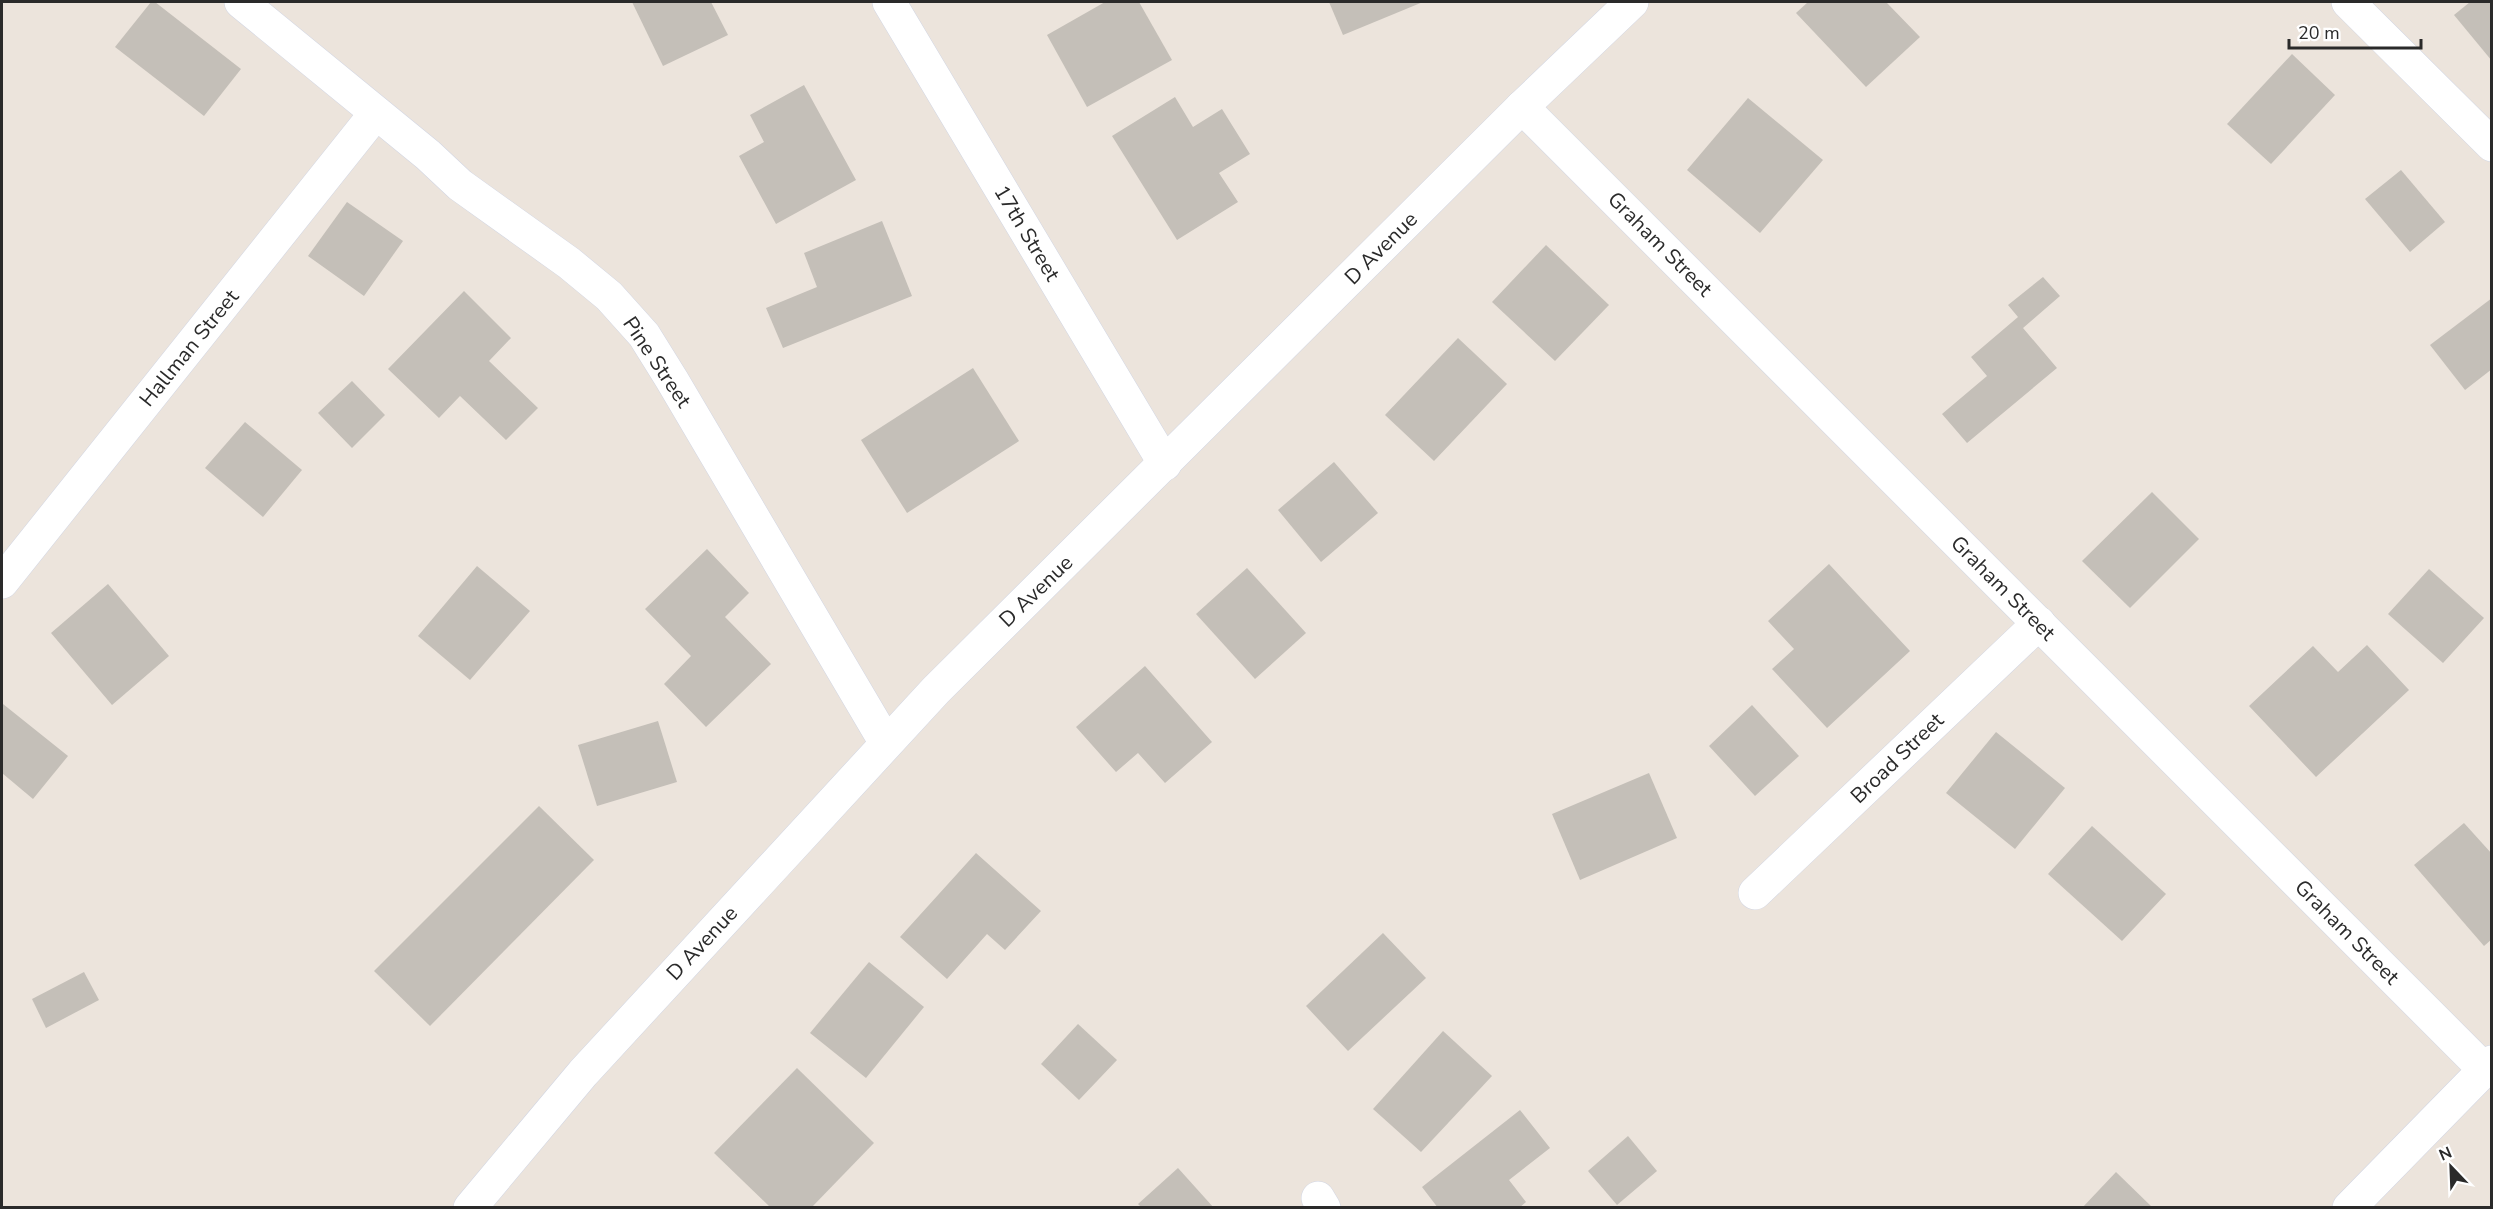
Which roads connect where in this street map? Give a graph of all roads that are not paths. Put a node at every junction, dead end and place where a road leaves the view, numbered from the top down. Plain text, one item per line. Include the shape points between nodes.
1 (241, 2) edge
2 (889, 2) edge
3 (1632, 2) edge
4 (2348, 2) edge
5 (1522, 107) junction
6 (376, 113) junction
7 (2492, 146) edge
8 (1166, 464) junction
9 (2, 582) edge
10 (2039, 623) junction
11 (886, 743) junction
12 (1755, 893) dead end
13 (2488, 1065) edge
14 (470, 1208) edge
15 (2349, 1208) edge

1 - 6 street, Pine Street
2 - 8 street, 17th Street
3 - 5 street, D Avenue
4 - 7 street
5 - 8 street, D Avenue
5 - 10 street, Graham Street
6 - 9 street, Hallman Street
6 - 11 street, Pine Street via 460,185 609,296 644,335
8 - 11 street, D Avenue
10 - 12 street, Broad Street
10 - 13 street, Graham Street
11 - 14 street, D Avenue via 583,1074
13 - 15 street

